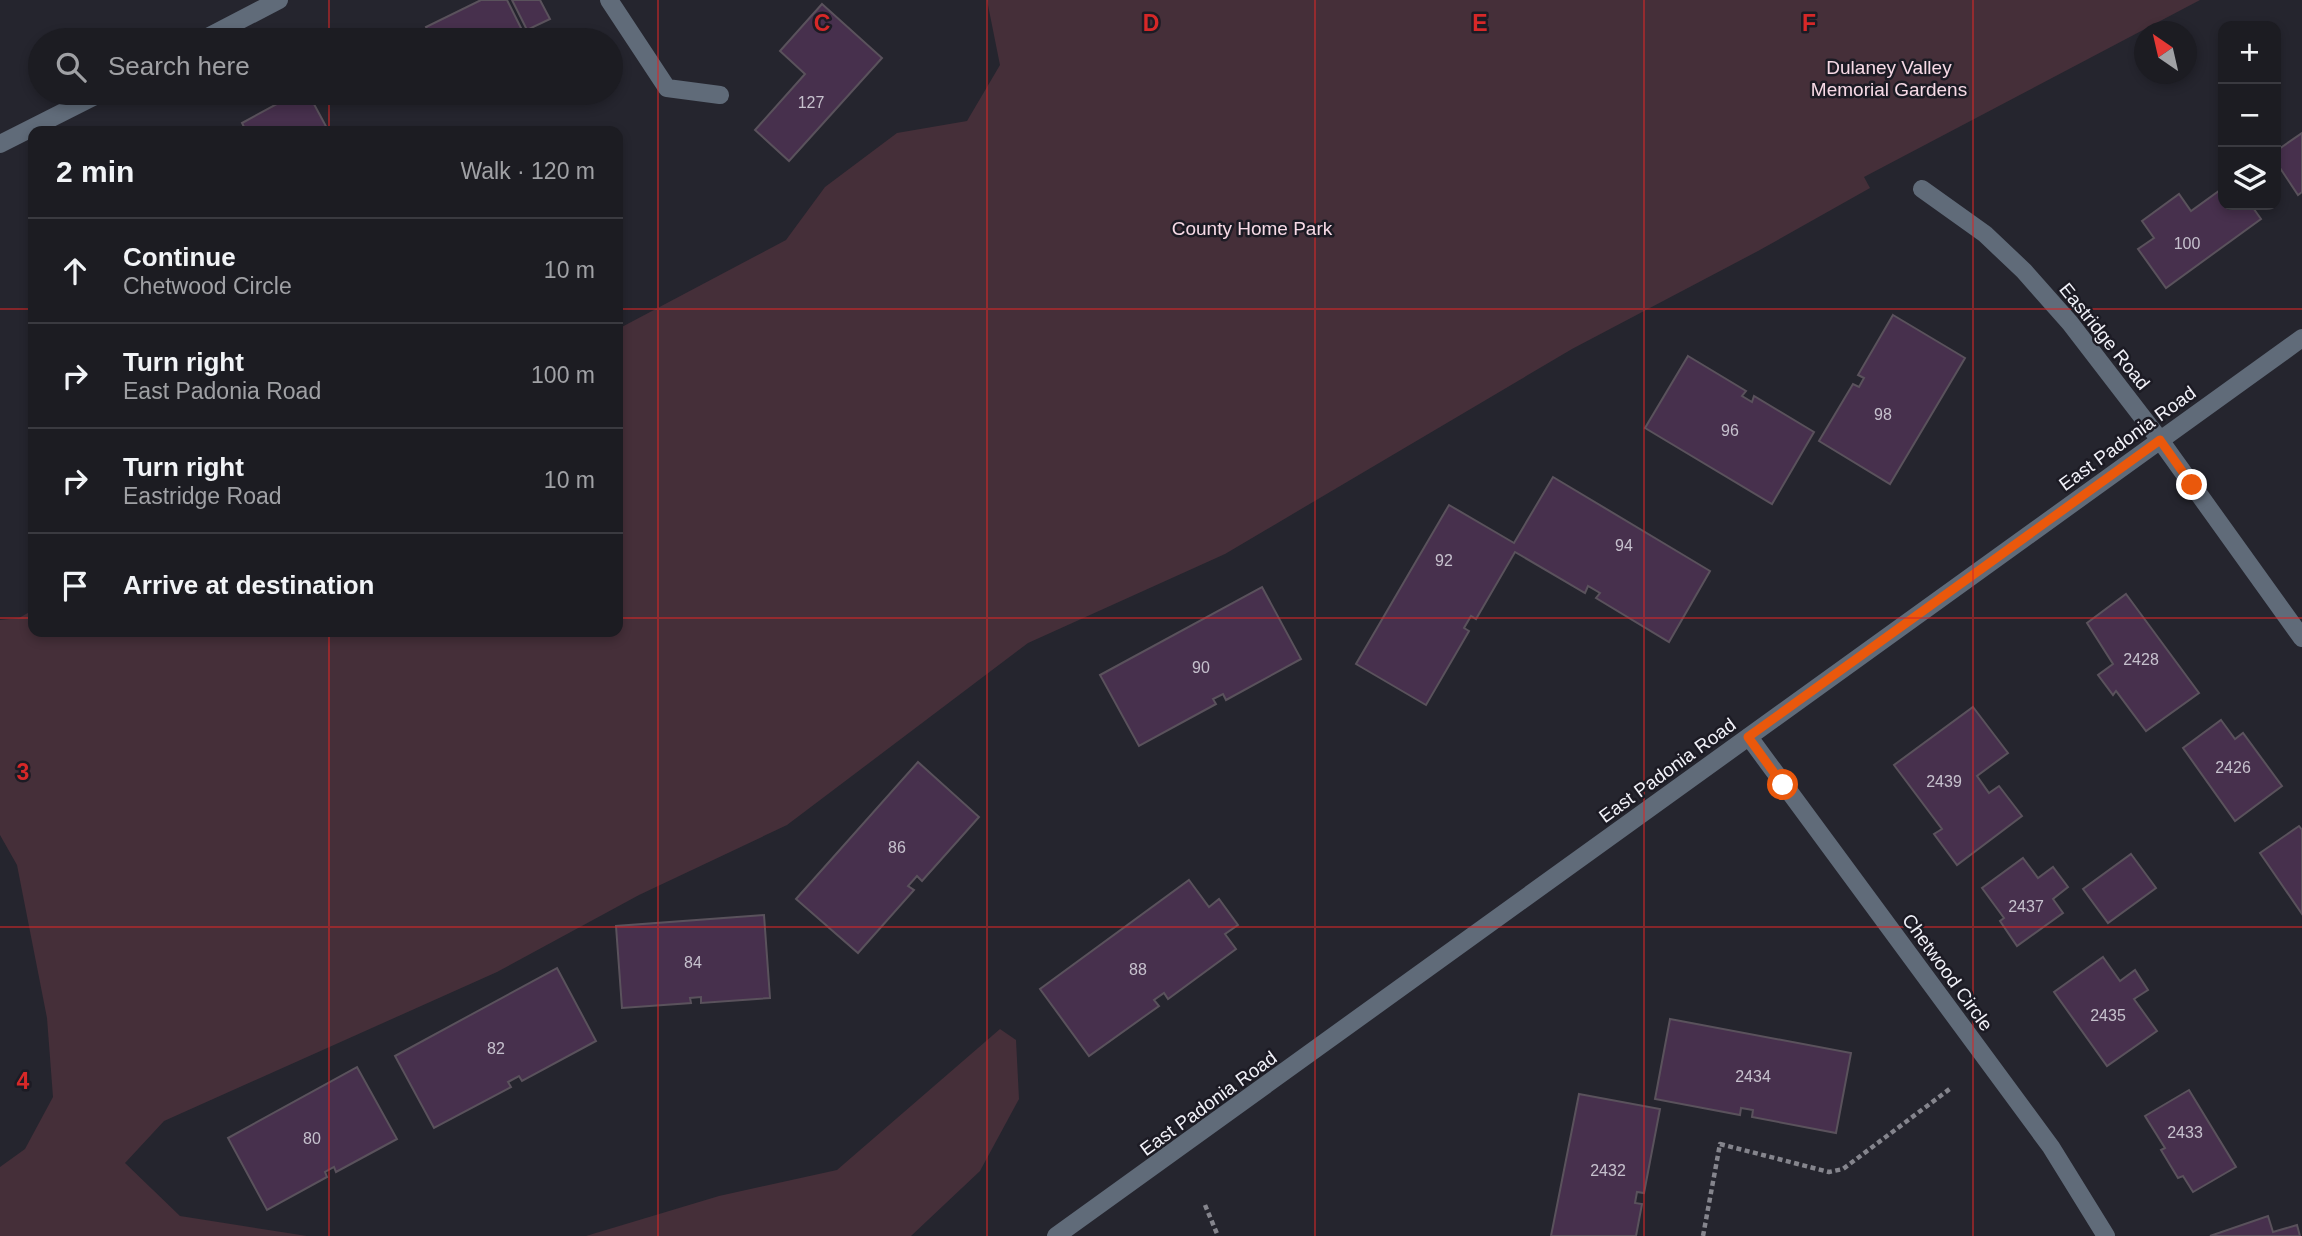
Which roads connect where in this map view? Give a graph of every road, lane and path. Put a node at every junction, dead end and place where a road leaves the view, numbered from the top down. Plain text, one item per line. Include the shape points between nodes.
1 (279, 0) edge
2 (609, 0) edge
3 (225, 28) edge
4 (720, 95) dead end
5 (77, 105) edge
6 (36, 126) edge
7 (28, 130) edge
8 (0, 144) edge
9 (1922, 189) dead end
10 (2302, 338) edge
11 (2160, 440) junction
12 (2302, 638) edge
13 (1748, 737) junction
14 (1951, 1088) dead end
15 (1205, 1205) dead end
16 (1056, 1236) edge
17 (1219, 1236) edge
18 (1703, 1236) edge
19 (2106, 1236) edge

1 - 3 street
2 - 4 street via 667,88
5 - 6 street
7 - 8 street
9 - 11 street, Eastridge Road via 1984,234 2024,271
10 - 11 street, East Padonia Road
11 - 12 street, Eastridge Road
11 - 13 street, East Padonia Road
13 - 16 street, East Padonia Road
13 - 19 street, Chetwood Circle via 2051,1147
14 - 18 path via 1843,1169 1829,1172 1720,1144
15 - 17 path

